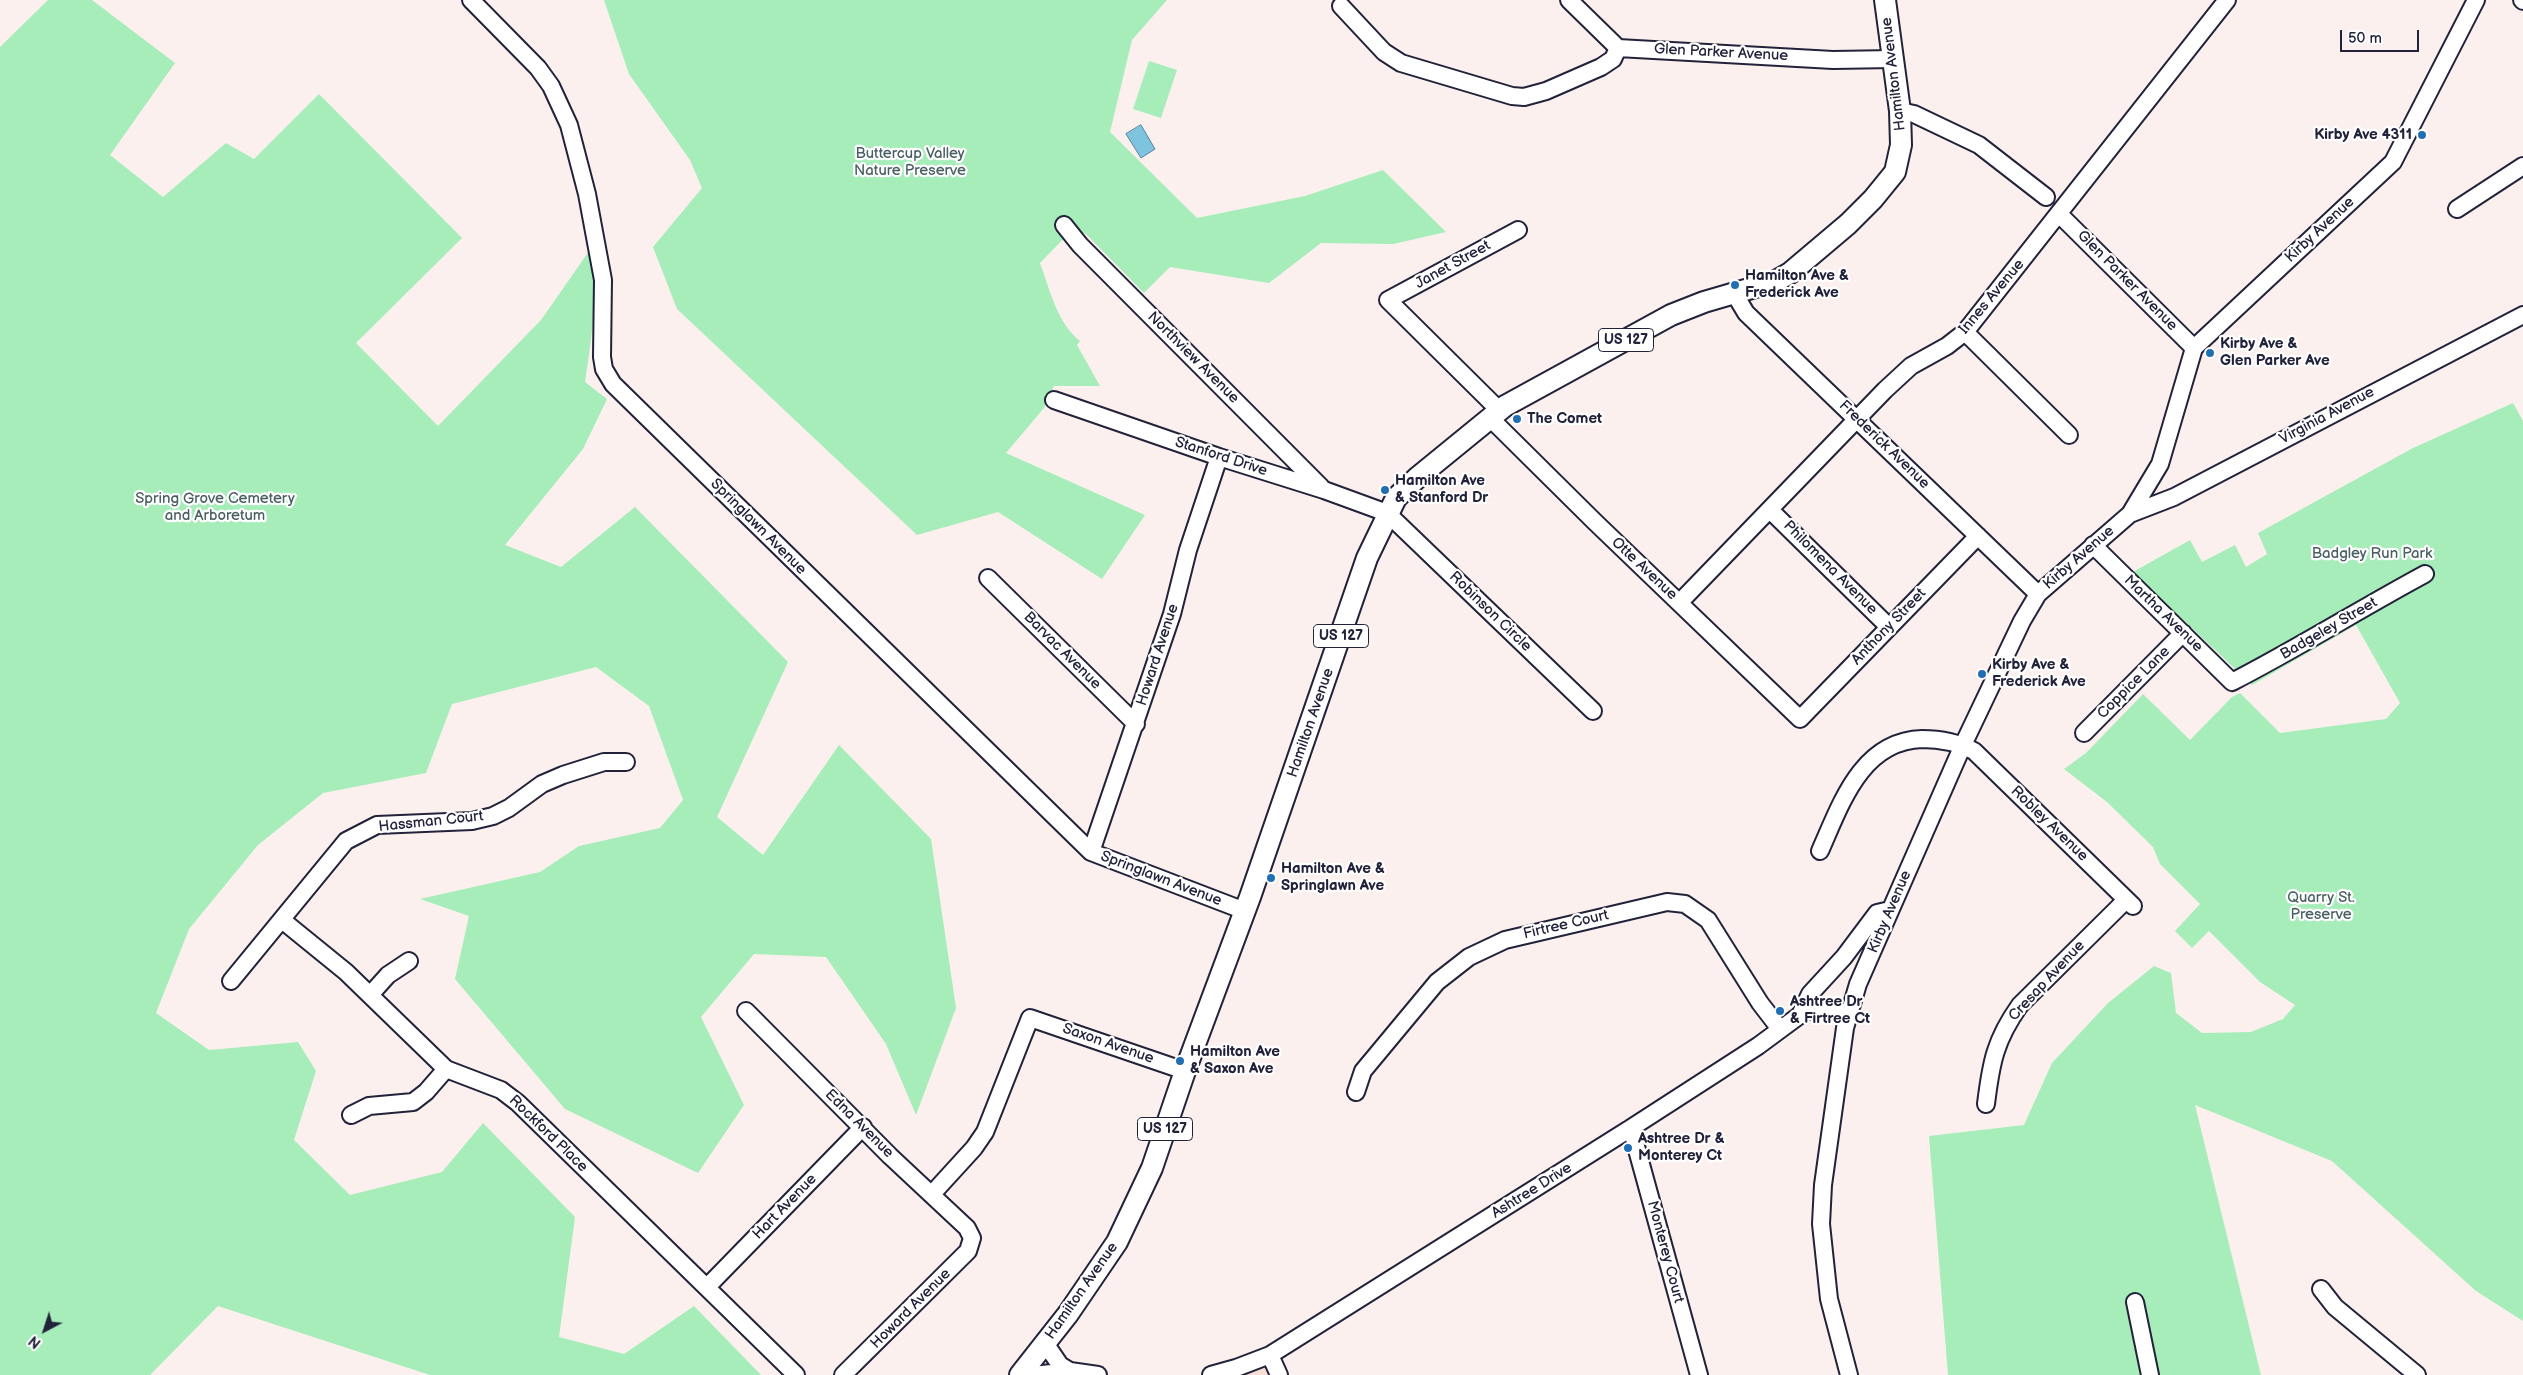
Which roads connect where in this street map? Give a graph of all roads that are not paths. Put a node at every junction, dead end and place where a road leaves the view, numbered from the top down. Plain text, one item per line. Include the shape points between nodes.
1 (472, 0) edge
2 (1568, 0) edge
3 (1885, 0) edge
4 (2227, 0) edge
5 (2476, 0) edge
6 (1341, 6) dead end
7 (1618, 48) junction
8 (1894, 58) junction
9 (1900, 111) junction
10 (2523, 166) edge
11 (2046, 197) dead end
12 (2457, 209) dead end
13 (2059, 214) junction
14 (1064, 225) dead end
15 (1518, 230) dead end
16 (1734, 293) junction
17 (1388, 300) joint
18 (2523, 315) edge
19 (1965, 332) junction
20 (2194, 348) junction
21 (1054, 400) dead end
22 (1494, 414) junction
23 (1858, 420) junction
24 (2069, 435) dead end
25 (1219, 457) junction
26 (1324, 490) junction
27 (1770, 510) junction
28 (1387, 513) junction
29 (2130, 514) junction
30 (1978, 536) junction
31 (2093, 545) junction
32 (2425, 574) dead end
33 (988, 578) dead end
34 (2038, 594) junction
35 (1680, 602) junction
36 (1889, 627) junction
37 (2183, 633) junction
38 (2232, 682) joint
39 (1593, 711) dead end
40 (1800, 719) joint
41 (1136, 724) junction
42 (2084, 733) dead end
43 (1963, 745) junction
44 (626, 762) dead end
45 (1820, 851) dead end
46 (1091, 852) junction
47 (2130, 903) joint
48 (1890, 910) junction
49 (1245, 911) junction
50 (282, 920) junction
51 (410, 961) dead end
52 (231, 980) dead end
53 (370, 995) junction
54 (746, 1010) dead end
55 (1848, 1014) junction
56 (1800, 1015) junction
57 (1780, 1029) junction
58 (446, 1069) junction
59 (1185, 1071) junction
60 (1356, 1092) dead end
61 (1986, 1104) dead end
62 (351, 1115) dead end
63 (862, 1127) junction
64 (1631, 1128) junction
65 (932, 1194) junction
66 (972, 1238) joint
67 (707, 1287) junction
68 (2321, 1289) dead end
69 (2135, 1302) dead end
70 (1045, 1343) junction
71 (1270, 1355) junction
72 (1070, 1371) junction
73 (796, 1375) edge
74 (843, 1375) edge
75 (1020, 1375) edge
76 (1033, 1375) edge
77 (1098, 1375) edge
78 (1211, 1375) edge
79 (1279, 1375) edge
80 (1699, 1375) edge
81 (1849, 1375) edge
82 (2150, 1375) edge
83 (2417, 1375) edge

1 - 46 street, Springlawn Avenue via 538,68 551,86 569,125 587,194 603,280 602,357 604,369 613,384
2 - 7 street
3 - 8 main road, Hamilton Avenue / US 127
4 - 13 street, Innes Avenue
5 - 20 street, Kirby Avenue via 2393,162
6 - 7 street via 1384,52 1400,63 1512,96 1541,93 1601,67 1613,59
7 - 8 street, Glen Parker Avenue via 1834,60
8 - 9 main road, Hamilton Avenue / US 127
9 - 11 street via 1914,114 1979,144
9 - 16 main road, Hamilton Avenue / US 127 via 1902,128 1895,172 1873,199 1790,273 1771,283
10 - 12 street
13 - 19 street, Innes Avenue
13 - 20 street, Glen Parker Avenue
14 - 26 street, Northview Avenue via 1080,246
15 - 17 street, Janet Street
16 - 22 main road, Hamilton Avenue / US 127 via 1671,315
16 - 23 street, Frederick Avenue via 1746,314
17 - 22 street, Otte Avenue
18 - 29 street, Virginia Avenue via 2174,497
19 - 23 street, Innes Avenue via 1911,366
19 - 24 street
20 - 29 street, Kirby Avenue via 2160,464
21 - 25 street, Stanford Drive
22 - 28 main road, Hamilton Avenue / US 127 via 1418,477 1396,498
22 - 35 street, Otte Avenue via 1595,522
23 - 27 street, Innes Avenue
23 - 30 street, Frederick Avenue
25 - 26 street, Stanford Drive
25 - 41 street, Howard Avenue
26 - 28 street, Stanford Drive
27 - 35 street, Innes Avenue
27 - 36 street, Philomena Avenue
28 - 39 street, Robinson Circle
28 - 49 main road, Hamilton Avenue / US 127 via 1367,558
29 - 31 street, Kirby Avenue
30 - 34 street, Frederick Avenue
30 - 36 street, Anthony Street
31 - 34 street, Kirby Avenue
31 - 37 street, Martha Avenue
32 - 38 street, Badgeley Street
33 - 41 street, Barvac Avenue
34 - 43 street, Kirby Avenue
35 - 40 street, Otte Avenue
36 - 40 street, Anthony Street
37 - 38 street, Martha Avenue
37 - 42 street, Coppice Lane
41 - 46 street, Howard Avenue
43 - 45 street via 1931,739 1911,740 1890,746 1872,758 1848,790
43 - 47 street, Robley Avenue via 1974,751
43 - 48 street, Kirby Avenue
44 - 50 street, Hassman Court via 604,762 563,775 542,784 493,816 377,826 360,833 333,854
46 - 49 street, Springlawn Avenue
47 - 61 street, Cresap Avenue via 2020,1006 2006,1025 1995,1053
48 - 55 street, Kirby Avenue
48 - 56 street via 1877,913 1810,994
49 - 59 main road, Hamilton Avenue / US 127
50 - 52 street, Hassman Court
50 - 53 street, Rockford Place
51 - 53 street via 388,975
53 - 58 street, Rockford Place
54 - 63 street, Edna Avenue
55 - 56 street, Ashtree Drive via 1826,1007 1813,1008
55 - 81 street, Kirby Avenue via 1823,1185 1821,1224 1828,1292
56 - 57 street, Ashtree Drive
57 - 60 street, Firtree Court via 1708,920 1685,904 1667,902 1505,940 1469,957 1437,982 1406,1019 1363,1071
57 - 64 street, Ashtree Drive
58 - 62 street via 413,1102 369,1106
58 - 67 street, Rockford Place via 501,1090 518,1103
59 - 65 street, Saxon Avenue via 1030,1018 985,1132
59 - 70 main road, Hamilton Avenue / US 127 via 1152,1168 1117,1242
63 - 65 street, Edna Avenue
63 - 67 street, Hart Avenue
64 - 71 street, Ashtree Drive
64 - 80 street, Monterey Court
65 - 66 street, Edna Avenue via 967,1228
66 - 74 street, Howard Avenue via 968,1251
67 - 73 street, Rockford Place
68 - 83 street via 2335,1307
69 - 82 street
70 - 72 street via 1060,1365
70 - 75 main road, Hamilton Avenue / US 127
71 - 78 street, Ashtree Drive
71 - 79 street
72 - 76 street
72 - 77 street

